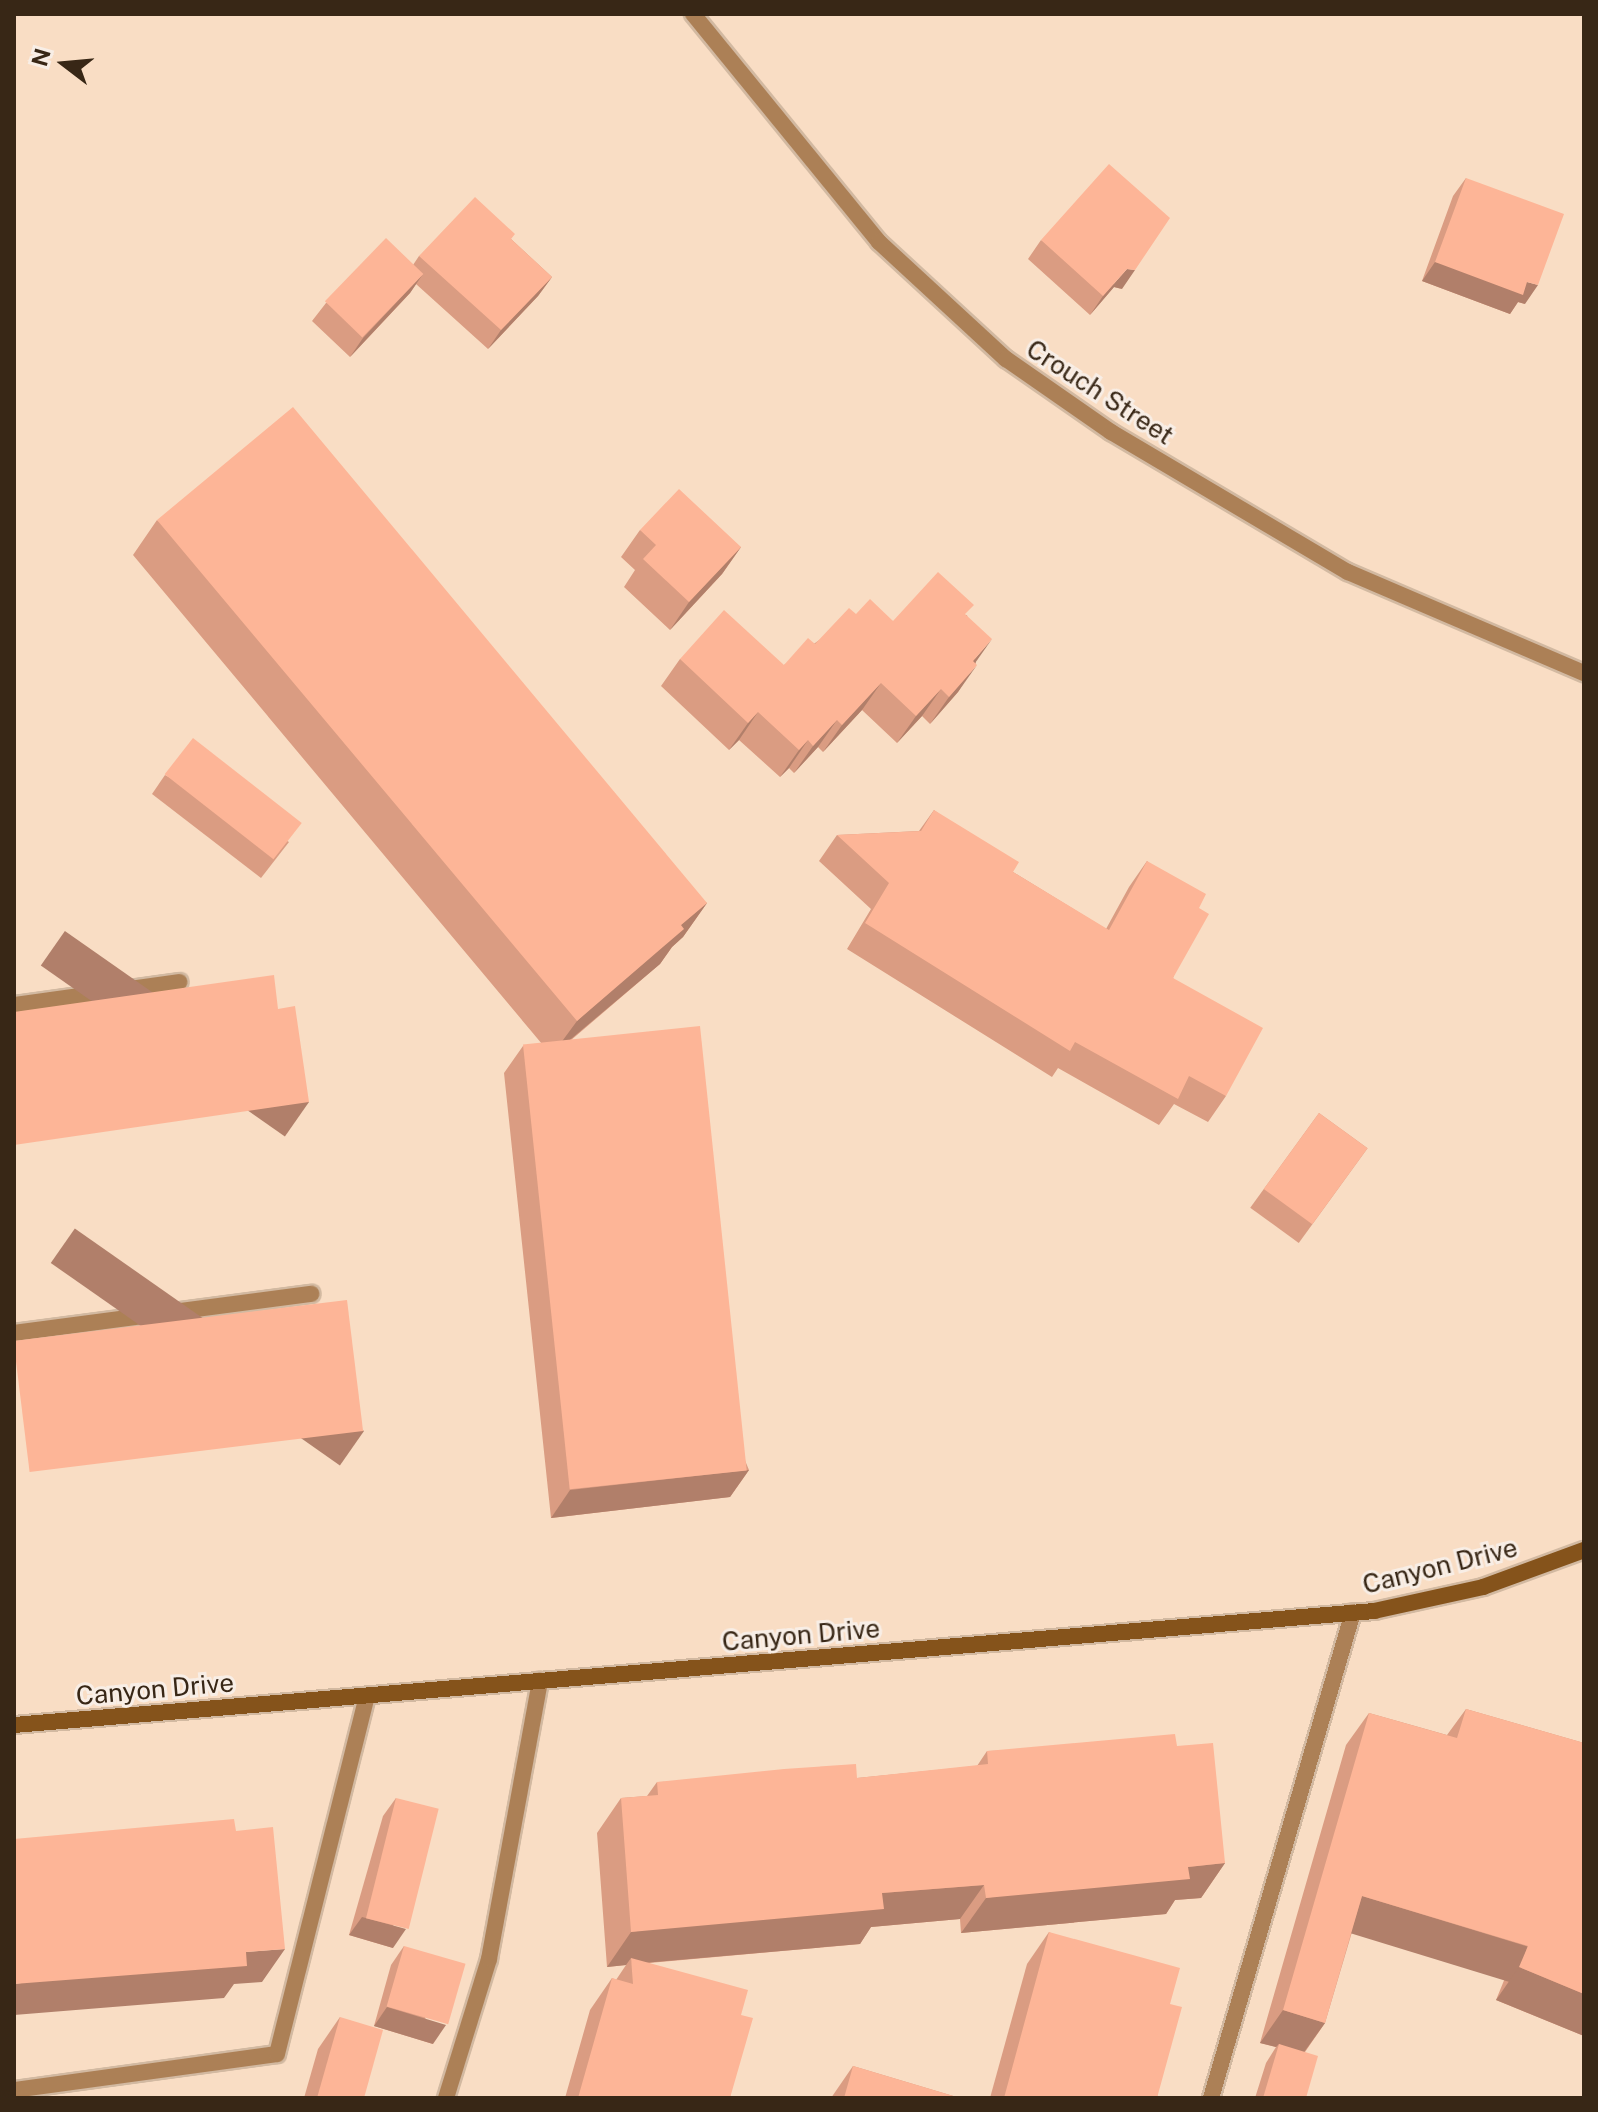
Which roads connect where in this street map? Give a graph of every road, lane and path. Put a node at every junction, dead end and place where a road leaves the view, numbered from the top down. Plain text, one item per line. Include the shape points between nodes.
1 (693, 14) edge
2 (1584, 673) edge
3 (179, 982) dead end
4 (14, 1005) edge
5 (311, 1294) dead end
6 (14, 1333) edge
7 (1584, 1550) edge
8 (1353, 1612) junction
9 (540, 1681) junction
10 (367, 1696) junction
11 (14, 1725) edge
12 (14, 2090) edge
13 (446, 2098) edge
14 (1211, 2098) edge

1 - 2 street, Crouch Street via 879,242 1006,359 1111,432 1348,572
3 - 4 street
5 - 6 street
7 - 8 main road, Canyon Drive via 1483,1587
8 - 9 main road, Canyon Drive
8 - 14 street
9 - 10 main road, Canyon Drive
9 - 13 street via 489,1959
10 - 11 main road, Canyon Drive
10 - 12 street via 277,2054

